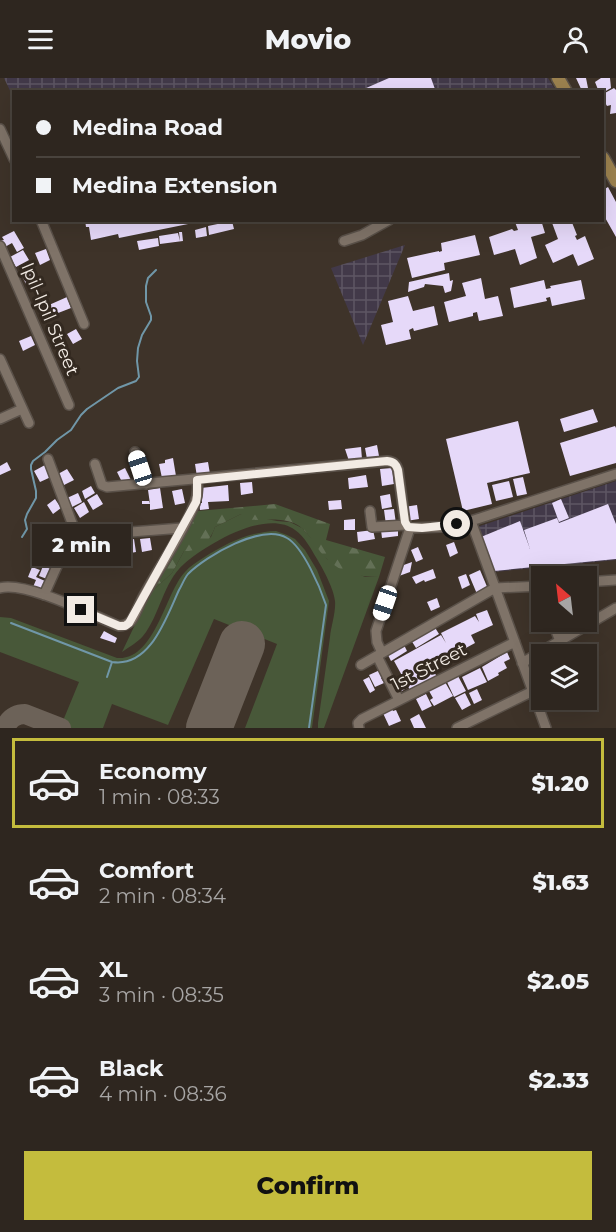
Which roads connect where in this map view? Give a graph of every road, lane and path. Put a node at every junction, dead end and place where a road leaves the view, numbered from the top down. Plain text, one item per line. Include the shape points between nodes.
1 (0, 129) edge
2 (12, 155) edge
3 (604, 160) edge
4 (616, 181) edge
5 (42, 222) edge
6 (385, 222) edge
7 (344, 241) dead end
8 (0, 246) edge
9 (84, 324) dead end
10 (0, 359) edge
11 (69, 405) dead end
12 (22, 409) junction
13 (0, 419) edge
14 (28, 423) dead end
15 (135, 452) dead end
16 (48, 459) dead end
17 (95, 464) dead end
18 (616, 474) edge
19 (197, 480) junction
20 (146, 484) junction
21 (370, 510) dead end
22 (471, 521) junction
23 (408, 526) junction
24 (182, 528) junction
25 (88, 561) dead end
26 (616, 580) edge
27 (597, 581) edge
28 (0, 588) edge
29 (495, 588) junction
30 (531, 589) edge
31 (44, 595) junction
32 (616, 608) edge
33 (597, 619) edge
34 (556, 632) edge
35 (575, 632) edge
36 (560, 641) junction
37 (515, 642) junction
38 (380, 654) junction
39 (522, 663) junction
40 (361, 665) dead end
41 (531, 686) edge
42 (531, 692) edge
43 (399, 700) junction
44 (540, 710) edge
45 (359, 725) edge
46 (457, 728) edge
47 (546, 728) edge

1 - 2 street
3 - 4 main road
5 - 9 street
6 - 7 street
8 - 11 street, Ipil-Ipil Street
10 - 12 street
12 - 13 street
12 - 14 street
15 - 20 street
16 - 24 street via 80,536
17 - 20 street via 104,487
18 - 22 street
19 - 20 street
19 - 23 street via 392,462 398,470
19 - 24 street via 196,502
21 - 23 street via 372,527
22 - 23 street
22 - 29 street
23 - 38 street via 376,631
24 - 31 street via 125,626
25 - 31 street via 58,564
26 - 27 street
28 - 31 street via 15,587
29 - 30 street
29 - 37 street
29 - 38 street
32 - 33 street
34 - 36 street
35 - 36 street
36 - 39 street
37 - 39 street
37 - 43 street, 1st Street
38 - 40 street
38 - 43 street
39 - 41 street
42 - 46 street
43 - 45 street, 1st Street
44 - 47 street

